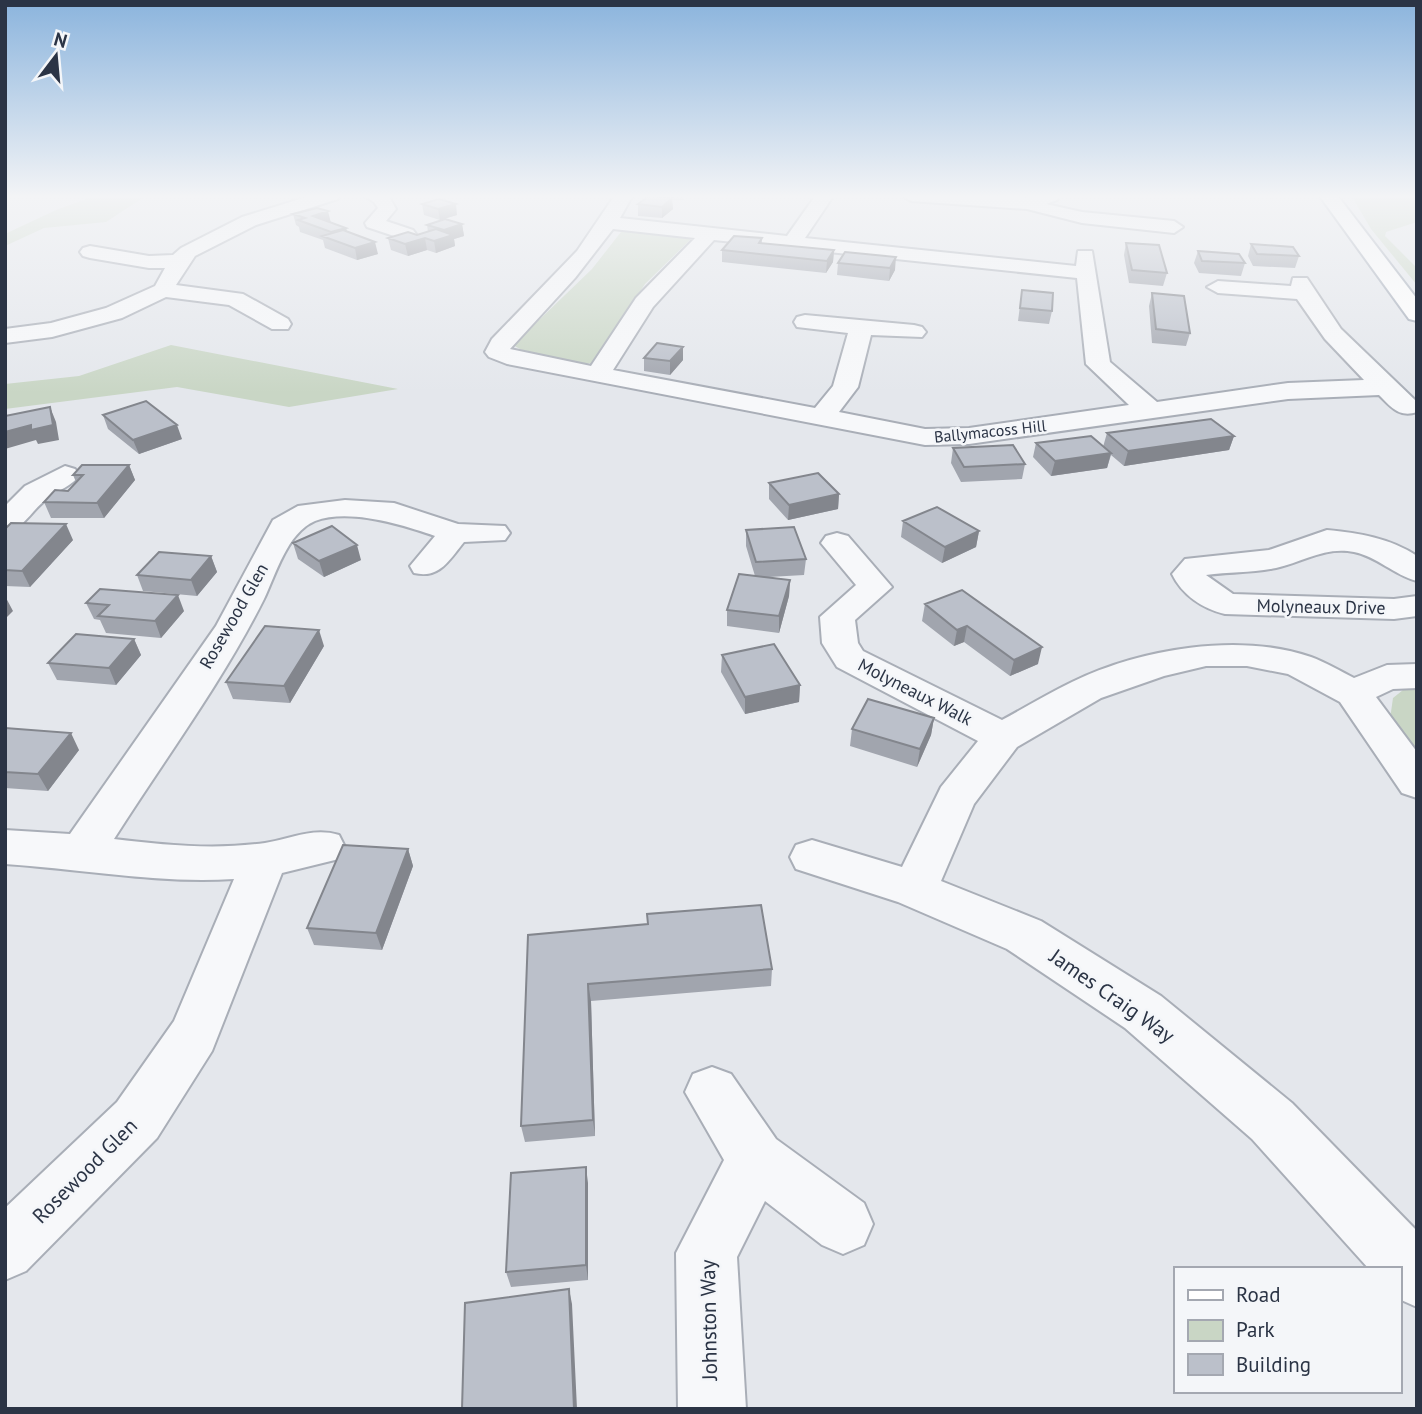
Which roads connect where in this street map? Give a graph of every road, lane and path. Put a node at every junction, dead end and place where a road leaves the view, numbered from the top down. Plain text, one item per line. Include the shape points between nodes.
1 (143, 261) edge
2 (179, 261) joint
3 (580, 261) edge
4 (684, 261) edge
5 (1046, 261) edge
6 (1377, 261) edge
7 (1219, 287) dead end
8 (163, 290) junction
9 (1417, 314) edge
10 (805, 323) dead end
11 (280, 324) dead end
12 (861, 327) junction
13 (914, 332) dead end
14 (5, 336) edge
15 (598, 374) junction
16 (1386, 387) junction
17 (1407, 407) dead end
18 (1152, 410) junction
19 (820, 419) junction
20 (65, 475) dead end
21 (5, 489) edge
22 (36, 492) junction
23 (5, 524) edge
24 (454, 533) junction
25 (494, 533) dead end
26 (836, 542) dead end
27 (426, 566) dead end
28 (1417, 571) edge
29 (1225, 604) junction
30 (1417, 606) edge
31 (1247, 655) junction
32 (1417, 676) edge
33 (1353, 693) junction
34 (1003, 737) junction
35 (1417, 783) edge
36 (5, 847) edge
37 (323, 847) dead end
38 (82, 852) junction
39 (812, 857) dead end
40 (265, 860) junction
41 (914, 889) junction
42 (712, 1092) dead end
43 (756, 1159) junction
44 (844, 1224) dead end
45 (5, 1250) edge
46 (1417, 1276) edge
47 (712, 1409) edge

1 - 2 street
2 - 8 street
3 - 15 street, Ballymacoss Hill via 497,352
4 - 15 street via 644,303
5 - 18 street via 1086,264 1098,364
6 - 9 main road
7 - 16 street via 1303,288 1343,344
8 - 11 street via 235,299
8 - 14 street via 114,313 52,330
10 - 12 street
12 - 13 street
12 - 19 street via 845,387
15 - 19 street, Ballymacoss Hill
16 - 17 street
16 - 18 street, Ballymacoss Hill via 1288,391
18 - 19 street, Ballymacoss Hill via 947,437
20 - 22 street
21 - 22 street
22 - 23 street
24 - 25 street, Rosewood Glen
24 - 27 street
24 - 38 street, Rosewood Glen via 394,512 345,509 309,512 284,527 233,626
26 - 34 street, Molyneaux Walk via 875,587 837,617 840,643 850,659
28 - 29 street via 1390,552 1356,542 1326,540 1273,559 1197,566 1189,574 1194,584
29 - 30 street, Molyneaux Drive
29 - 31 street, Molyneaux Drive
31 - 33 street via 1299,665
31 - 34 street via 1206,656 1155,666 1088,689
32 - 33 street via 1387,677
33 - 35 street
34 - 41 street via 956,798
36 - 38 street
37 - 40 street
38 - 40 street via 188,865
39 - 41 street, James Craig Way
40 - 45 street, Rosewood Glen via 194,1035 137,1120
41 - 46 street, James Craig Way via 1024,935 1143,1012 1272,1121
42 - 43 street
43 - 44 street
43 - 47 street, Johnston Way via 706,1253

